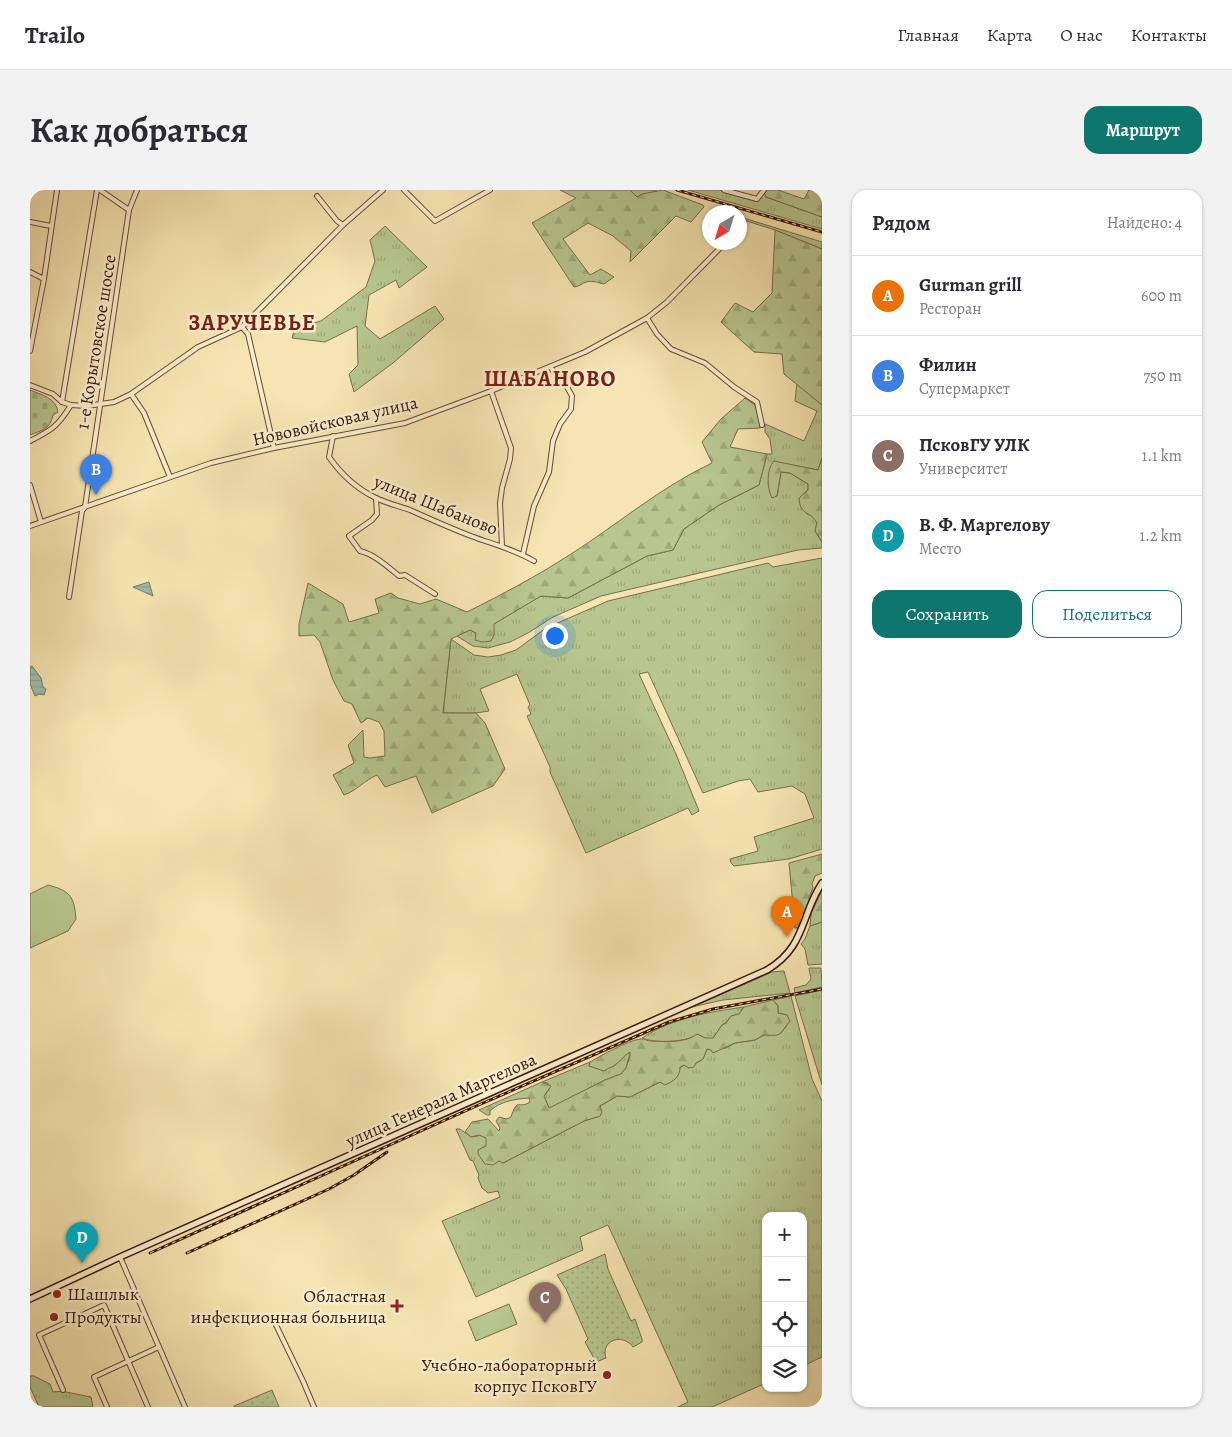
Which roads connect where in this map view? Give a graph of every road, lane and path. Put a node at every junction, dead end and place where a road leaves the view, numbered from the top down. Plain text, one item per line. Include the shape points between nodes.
1 (58, 190) edge
2 (98, 190) edge
3 (138, 190) edge
4 (384, 190) edge
5 (404, 190) edge
6 (490, 190) edge
7 (724, 190) edge
8 (764, 190) edge
9 (317, 196) dead end
10 (129, 210) junction
11 (30, 222) edge
12 (343, 225) junction
13 (51, 226) junction
14 (718, 250) edge
15 (30, 272) edge
16 (44, 279) junction
17 (647, 318) junction
18 (242, 327) junction
19 (32, 329) edge
20 (30, 351) edge
21 (550, 367) junction
22 (30, 385) edge
23 (491, 391) junction
24 (131, 394) junction
25 (62, 402) junction
26 (100, 404) junction
27 (71, 405) junction
28 (762, 425) dead end
29 (333, 436) junction
30 (30, 441) edge
31 (274, 448) junction
32 (170, 477) junction
33 (30, 485) edge
34 (376, 498) junction
35 (86, 507) junction
36 (41, 522) junction
37 (30, 526) edge
38 (502, 546) junction
39 (523, 554) junction
40 (534, 561) dead end
41 (436, 594) dead end
42 (69, 597) dead end
43 (822, 883) edge
44 (120, 1256) junction
45 (30, 1299) edge
46 (275, 1323) dead end
47 (159, 1347) junction
48 (129, 1361) junction
49 (63, 1390) dead end
50 (108, 1407) edge
51 (148, 1407) edge
52 (185, 1407) edge
53 (314, 1407) edge

1 - 13 street
2 - 10 street
2 - 25 street
3 - 10 street, 1-е Корытовское шоссе
4 - 12 street
5 - 6 street via 435,221
7 - 8 street via 757,199
9 - 12 street
10 - 26 street, 1-е Корытовское шоссе
11 - 13 street
12 - 18 street
13 - 16 street
14 - 17 street, Нововойсковая улица
15 - 16 street
16 - 19 street
17 - 21 street, Нововойсковая улица
17 - 28 street via 671,349 704,363 757,402
18 - 24 street via 198,346
18 - 31 street via 248,334
19 - 20 street
21 - 23 street, Нововойсковая улица
21 - 39 street via 572,396 571,409 553,441 549,472 534,506
22 - 25 street via 53,394
23 - 29 street, Нововойсковая улица via 405,423
23 - 38 street via 511,448 500,503
24 - 26 street
24 - 32 street via 144,413
25 - 27 street
26 - 27 street
26 - 35 street, 1-е Корытовское шоссе
27 - 30 street via 50,431
29 - 31 street, Нововойсковая улица
29 - 34 street, улица Шабаново via 329,457 356,486
31 - 32 street, Нововойсковая улица
32 - 35 street, Нововойсковая улица
33 - 36 street
34 - 38 street, улица Шабаново
34 - 41 street via 377,514 349,536 360,552
35 - 36 street, Нововойсковая улица
35 - 42 street, 1-е Корытовское шоссе via 82,511
36 - 37 street, Нововойсковая улица
38 - 39 street, улица Шабаново
39 - 40 street, улица Шабаново
43 - 44 main road, улица Генерала Маргелова via 794,946 767,970
44 - 45 main road, улица Генерала Маргелова
44 - 47 street
46 - 53 street
47 - 48 street
47 - 52 street
48 - 49 street via 104,1305 39,1335
48 - 50 street via 94,1377
48 - 51 street

